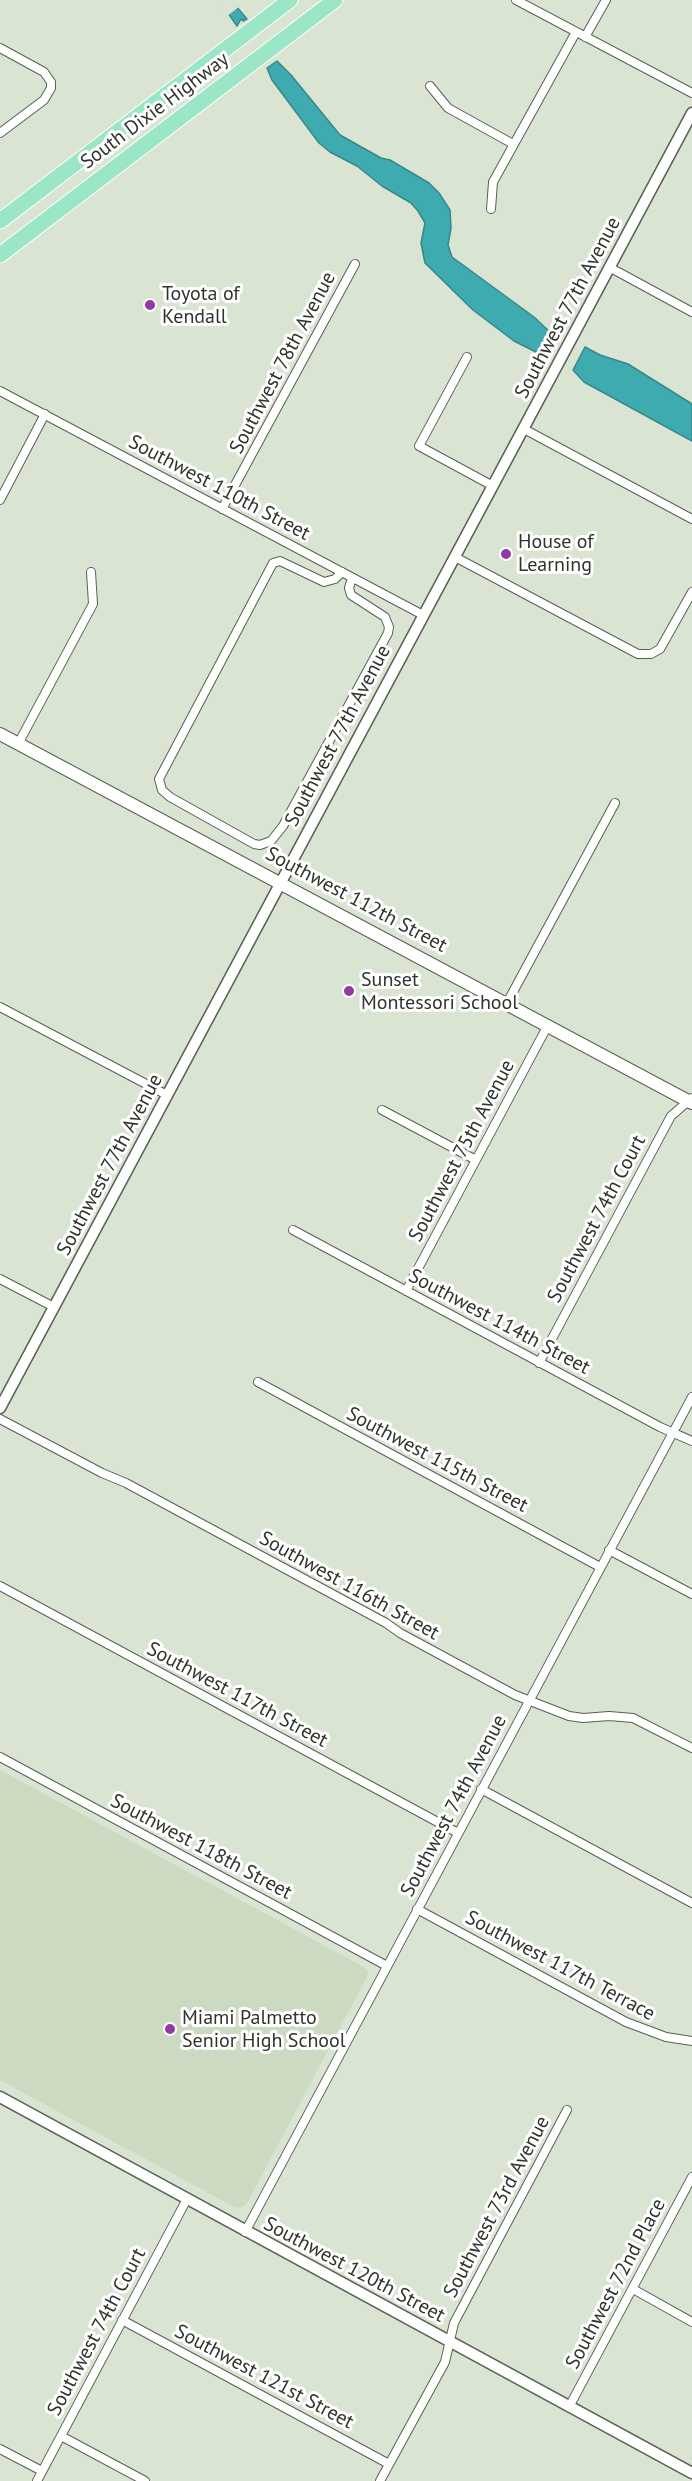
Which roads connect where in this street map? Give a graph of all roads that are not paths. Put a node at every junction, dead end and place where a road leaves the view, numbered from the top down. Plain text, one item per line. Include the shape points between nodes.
1 (290, 0) edge
2 (335, 0) edge
3 (516, 0) edge
4 (606, 0) edge
5 (576, 32) junction
6 (585, 37) junction
7 (0, 48) edge
8 (430, 86) dead end
9 (692, 93) edge
10 (692, 113) edge
11 (0, 133) edge
12 (513, 144) junction
13 (490, 209) dead end
14 (0, 220) edge
15 (0, 255) edge
16 (355, 264) dead end
17 (609, 267) junction
18 (692, 312) edge
19 (467, 357) dead end
20 (0, 391) edge
21 (45, 414) junction
22 (524, 429) junction
23 (493, 486) junction
24 (0, 500) edge
25 (222, 509) junction
26 (692, 519) edge
27 (311, 556) junction
28 (455, 557) junction
29 (299, 570) junction
30 (92, 572) dead end
31 (342, 572) junction
32 (352, 578) junction
33 (692, 592) edge
34 (423, 615) junction
35 (0, 734) edge
36 (18, 744) junction
37 (615, 803) dead end
38 (280, 882) junction
39 (507, 1003) junction
40 (0, 1007) edge
41 (548, 1025) junction
42 (167, 1095) junction
43 (691, 1101) edge
44 (382, 1110) dead end
45 (476, 1160) junction
46 (292, 1230) dead end
47 (0, 1279) edge
48 (405, 1291) junction
49 (54, 1307) junction
50 (539, 1362) junction
51 (258, 1382) dead end
52 (692, 1397) edge
53 (0, 1408) edge
54 (0, 1419) edge
55 (673, 1432) junction
56 (692, 1441) edge
57 (609, 1550) junction
58 (600, 1567) junction
59 (0, 1586) edge
60 (692, 1594) edge
61 (529, 1701) junction
62 (692, 1748) edge
63 (0, 1757) edge
64 (481, 1789) junction
65 (458, 1833) junction
66 (692, 1903) edge
67 (417, 1909) junction
68 (387, 1966) junction
69 (692, 2041) edge
70 (0, 2097) edge
71 (567, 2110) dead end
72 (692, 2177) edge
73 (187, 2199) junction
74 (245, 2232) junction
75 (633, 2289) junction
76 (122, 2320) junction
77 (692, 2322) edge
78 (448, 2341) junction
79 (568, 2407) junction
80 (61, 2436) junction
81 (0, 2449) edge
82 (389, 2464) junction
83 (42, 2471) junction
84 (692, 2473) edge
85 (37, 2481) edge
86 (145, 2481) edge
87 (380, 2481) edge

1 - 14 highway, South Dixie Highway
2 - 15 highway, South Dixie Highway
3 - 5 street
4 - 6 street
5 - 6 street
5 - 12 street
6 - 9 street
7 - 11 street via 44,72 51,82 44,99
8 - 12 street via 448,108
10 - 17 street, Southwest 77th Avenue
12 - 13 street via 493,182
16 - 25 street, Southwest 78th Avenue
17 - 18 street
17 - 22 street, Southwest 77th Avenue
19 - 23 street via 419,446
20 - 21 street, Southwest 110th Street
21 - 24 street
21 - 25 street, Southwest 110th Street
22 - 23 street, Southwest 77th Avenue
22 - 26 street
23 - 28 street, Southwest 77th Avenue
25 - 27 street, Southwest 110th Street
27 - 29 street
27 - 31 street, Southwest 110th Street
28 - 33 street via 633,652 651,654 663,644
28 - 34 street, Southwest 77th Avenue
29 - 31 street via 324,582
29 - 32 street via 280,561 270,566 159,778 162,790 170,797 260,845 271,841 284,826 388,633 385,617 354,598 349,588
30 - 36 street via 93,604
31 - 32 street, Southwest 110th Street
32 - 34 street, Southwest 110th Street
34 - 38 street, Southwest 77th Avenue
35 - 36 main road, Southwest 112th Street
36 - 38 main road, Southwest 112th Street
37 - 39 street
38 - 39 main road, Southwest 112th Street
38 - 42 street, Southwest 77th Avenue
39 - 41 main road, Southwest 112th Street
40 - 42 street
41 - 43 main road, Southwest 112th Street
41 - 45 street, Southwest 75th Avenue
42 - 49 street, Southwest 77th Avenue
43 - 50 street, Southwest 74th Court via 671,1116
44 - 45 street
45 - 48 street, Southwest 75th Avenue
46 - 48 street, Southwest 114th Street
47 - 49 street
48 - 50 street, Southwest 114th Street
49 - 53 street, Southwest 77th Avenue
50 - 55 street, Southwest 114th Street
51 - 58 street, Southwest 115th Street
52 - 55 street, Southwest 74th Avenue
54 - 61 street, Southwest 116th Street
55 - 56 street, Southwest 114th Street
55 - 57 street, Southwest 74th Avenue
57 - 58 street, Southwest 74th Avenue
57 - 60 street
58 - 61 street, Southwest 74th Avenue
59 - 65 street, Southwest 117th Street
61 - 62 street, Southwest 116th Street via 569,1716 633,1719
61 - 64 street, Southwest 74th Avenue
63 - 68 street, Southwest 118th Street
64 - 65 street, Southwest 74th Avenue
64 - 66 street
65 - 67 street, Southwest 74th Avenue
67 - 68 street, Southwest 74th Avenue
67 - 69 street, Southwest 117th Terrace via 626,2022 666,2037
68 - 74 street, Southwest 74th Avenue
70 - 73 street, Southwest 120th Street
71 - 78 street, Southwest 73rd Avenue
72 - 75 street, Southwest 72nd Place
73 - 74 street, Southwest 120th Street
73 - 76 street, Southwest 74th Court
74 - 78 street, Southwest 120th Street
75 - 77 street
75 - 79 street, Southwest 72nd Place
76 - 80 street, Southwest 74th Court
76 - 82 street, Southwest 121st Street
78 - 79 street, Southwest 120th Street
78 - 82 street, Southwest 73rd Avenue via 445,2361
79 - 84 street, Southwest 120th Street
80 - 83 street, Southwest 74th Court
80 - 86 street
81 - 83 street
82 - 87 street, Southwest 73rd Avenue
83 - 85 street, Southwest 74th Court

